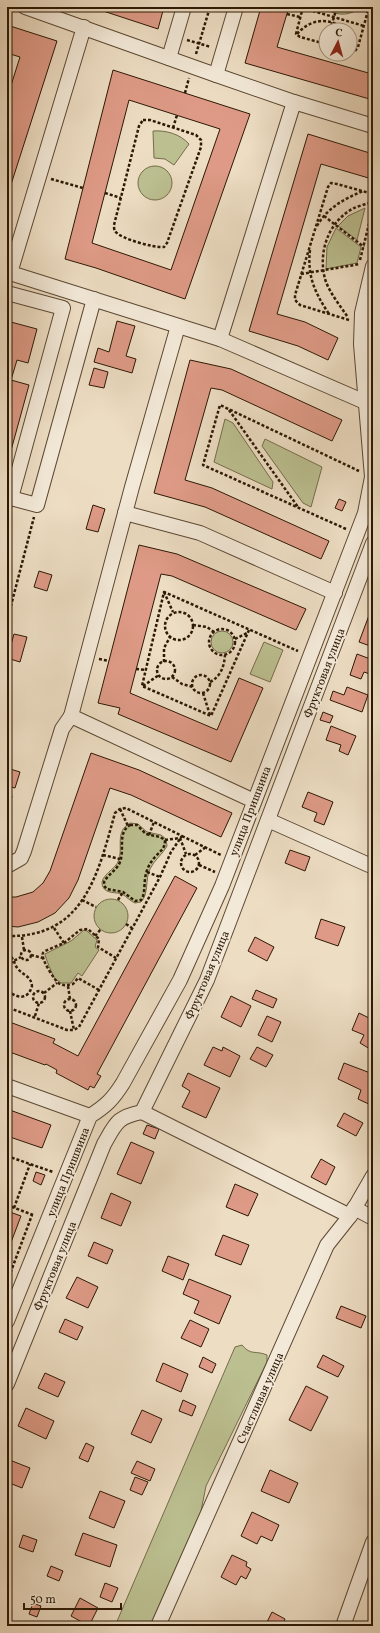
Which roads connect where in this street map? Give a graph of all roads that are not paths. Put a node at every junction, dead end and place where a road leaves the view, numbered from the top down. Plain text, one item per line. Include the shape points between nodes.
1 (25, 7) edge
2 (184, 7) edge
3 (236, 7) edge
4 (84, 27) junction
5 (169, 58) junction
6 (216, 75) junction
7 (294, 102) junction
8 (373, 126) edge
9 (366, 265) edge
10 (8, 272) edge
11 (7, 293) edge
12 (94, 299) junction
13 (178, 326) junction
14 (220, 339) junction
15 (365, 402) junction
16 (9, 497) edge
17 (125, 513) junction
18 (373, 543) edge
19 (335, 593) junction
20 (71, 716) junction
21 (254, 801) junction
22 (268, 820) junction
23 (369, 865) dead end
24 (7, 866) edge
25 (7, 1086) edge
26 (142, 1112) junction
27 (90, 1116) junction
28 (373, 1176) edge
29 (352, 1212) junction
30 (373, 1218) edge
31 (7, 1321) edge
32 (7, 1384) edge
33 (373, 1542) edge
34 (158, 1626) edge
35 (343, 1626) edge

1 - 4 street
2 - 5 street
3 - 6 street
4 - 5 street
4 - 10 street
5 - 6 street
6 - 7 street
7 - 8 street
7 - 14 street
9 - 15 street, улица Пришвина via 361,324
10 - 12 street
11 - 16 street via 63,308
12 - 13 street
12 - 16 street via 37,505
13 - 14 street
13 - 17 street
14 - 15 street
15 - 19 street, улица Пришвина via 372,477 366,513
17 - 19 street via 200,533
17 - 20 street
18 - 22 street, Фруктовая улица
19 - 21 street, улица Пришвина
20 - 21 street
20 - 24 street via 62,729 24,851 21,858
21 - 27 street, улица Пришвина via 232,860 180,980 114,1097
22 - 23 street
22 - 26 street, Фруктовая улица via 207,980
25 - 27 street
26 - 29 street
26 - 32 street, Фруктовая улица via 127,1115 118,1122 104,1144
27 - 31 street, улица Пришвина
28 - 29 street, Счастливая улица
29 - 30 street
29 - 34 street, Счастливая улица via 327,1245
33 - 35 street

